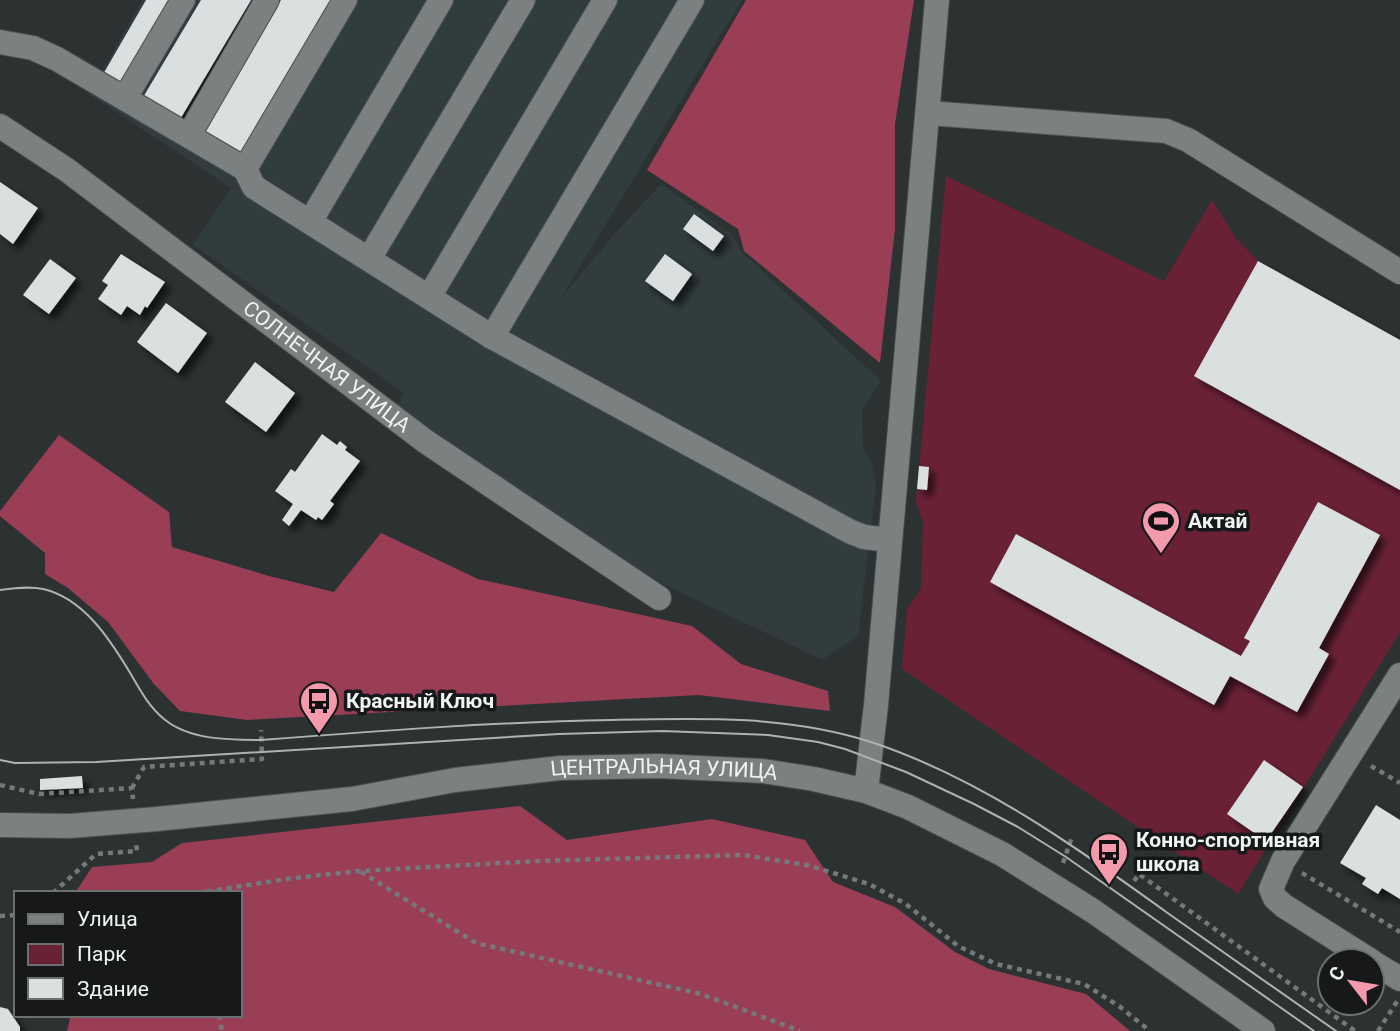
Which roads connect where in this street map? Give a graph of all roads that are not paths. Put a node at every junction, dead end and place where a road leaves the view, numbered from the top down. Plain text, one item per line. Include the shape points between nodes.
1 (183, 0) edge
2 (267, 0) edge
3 (345, 0) edge
4 (441, 0) edge
5 (523, 0) edge
6 (605, 0) edge
7 (692, 0) edge
8 (937, 0) edge
9 (0, 42) edge
10 (125, 98) junction
11 (928, 113) junction
12 (0, 126) edge
13 (189, 135) junction
14 (245, 169) junction
15 (310, 222) junction
16 (369, 259) junction
17 (1400, 272) edge
18 (429, 297) junction
19 (492, 337) junction
20 (889, 540) junction
21 (659, 598) dead end
22 (1400, 675) edge
23 (866, 791) junction
24 (0, 825) edge
25 (1349, 947) edge
26 (1263, 1031) edge

1 - 10 street
2 - 13 street
3 - 14 street
4 - 15 street
5 - 16 street
6 - 18 street
7 - 19 street
8 - 11 street
9 - 10 street via 57,58
10 - 13 street
11 - 17 street via 1166,131
11 - 20 street
12 - 21 street, СОЛНЕЧНАЯ УЛИЦА via 67,170 425,441
13 - 14 street
14 - 15 street via 254,187
15 - 16 street
16 - 18 street
18 - 19 street
19 - 20 street via 851,532
20 - 23 street
22 - 25 street via 1283,861 1271,889 1284,906
23 - 24 street, ЦЕНТРАЛЬНАЯ УЛИЦА via 763,771 560,768 455,780 352,799 170,818 70,826
23 - 26 street, ЦЕНТРАЛЬНАЯ УЛИЦА via 1002,854 1093,911

